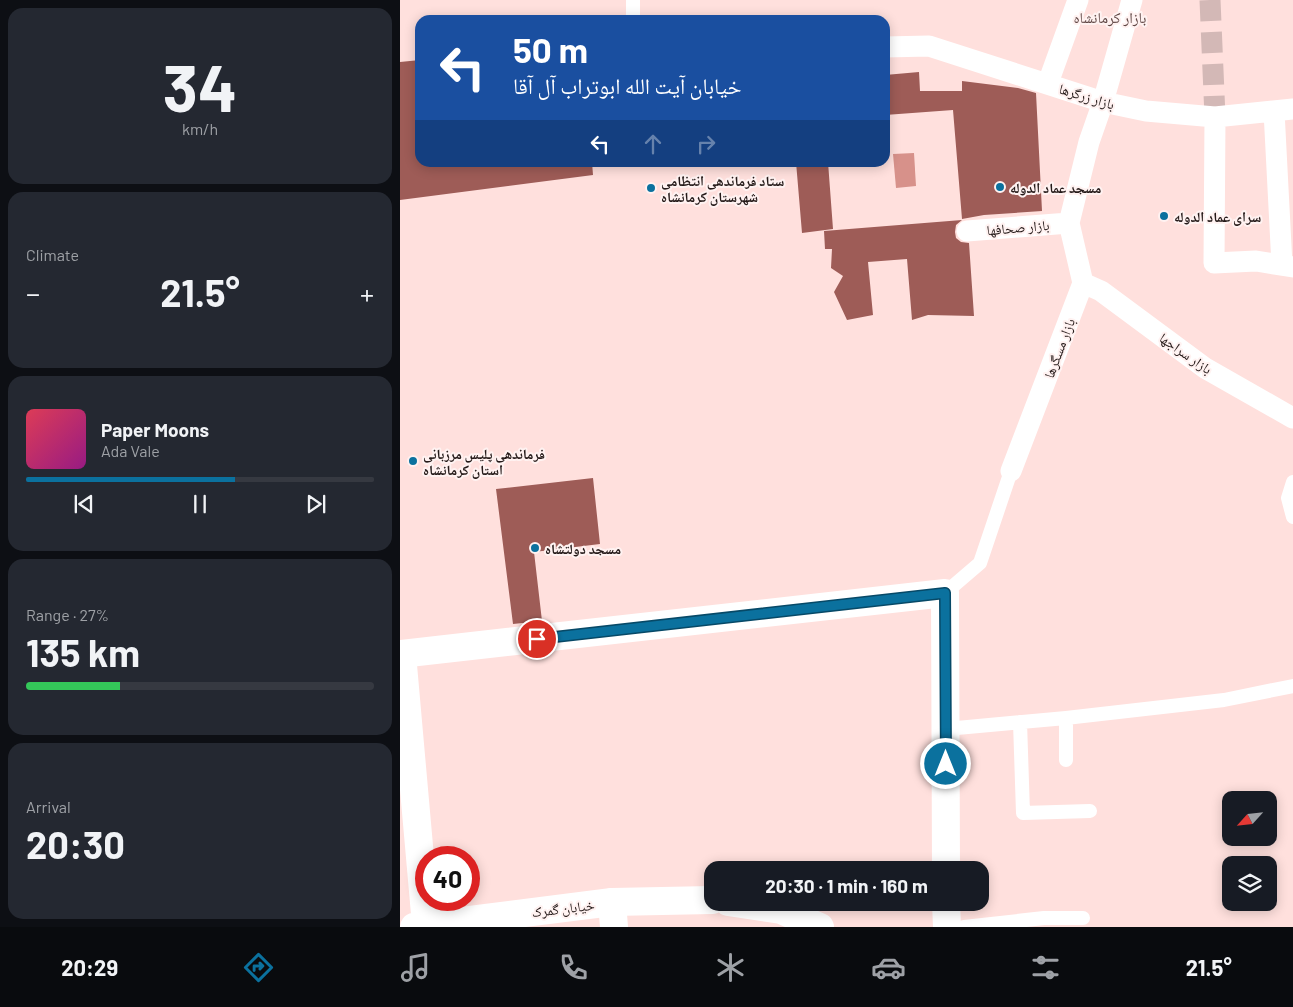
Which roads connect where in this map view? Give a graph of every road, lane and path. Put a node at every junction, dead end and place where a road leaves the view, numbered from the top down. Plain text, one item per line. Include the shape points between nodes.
1 (633, 0) edge
2 (1078, 0) edge
3 (1132, 0) edge
4 (633, 15) edge
5 (890, 48) edge
6 (1048, 83) junction
7 (1103, 102) junction
8 (1284, 110) edge
9 (1215, 117) junction
10 (1069, 223) junction
11 (967, 231) dead end
12 (1287, 266) edge
13 (1083, 284) junction
14 (1293, 418) edge
15 (1011, 470) joint
16 (1293, 482) edge
17 (1293, 517) edge
18 (945, 593) junction
19 (401, 654) edge
20 (1293, 686) edge
21 (1066, 718) junction
22 (1020, 722) junction
23 (946, 729) junction
24 (1066, 760) dead end
25 (1090, 811) dead end
26 (946, 861) edge
27 (704, 901) edge
28 (783, 911) edge
29 (946, 911) edge
30 (613, 914) edge
31 (1083, 918) dead end
32 (420, 926) edge
33 (820, 927) edge
34 (947, 927) edge
35 (964, 927) edge

1 - 4 lane
2 - 6 street
3 - 7 street
5 - 6 street, بازار زرگرها via 929,46
6 - 7 street, بازار زرگرها
7 - 9 street, بازار زرگرها via 1146,111
7 - 10 street via 1089,142
8 - 9 street, بازار زرگرها
8 - 12 street
9 - 12 street via 1214,263 1256,261
10 - 11 street, بازار صحافها
10 - 13 street
13 - 14 street, بازار سراجها via 1101,291 1205,368
13 - 15 street, بازار مسگرها
15 - 18 lane via 980,563
16 - 17 lane via 1288,498
18 - 19 street
18 - 23 street
19 - 32 street
20 - 21 lane via 1224,700
21 - 22 lane
21 - 24 lane
22 - 23 lane
22 - 25 lane via 1023,813
23 - 26 street
27 - 30 street, خیابان گمرک
28 - 33 street
29 - 34 street
30 - 32 street, خیابان گمرک
31 - 35 lane via 1044,918

